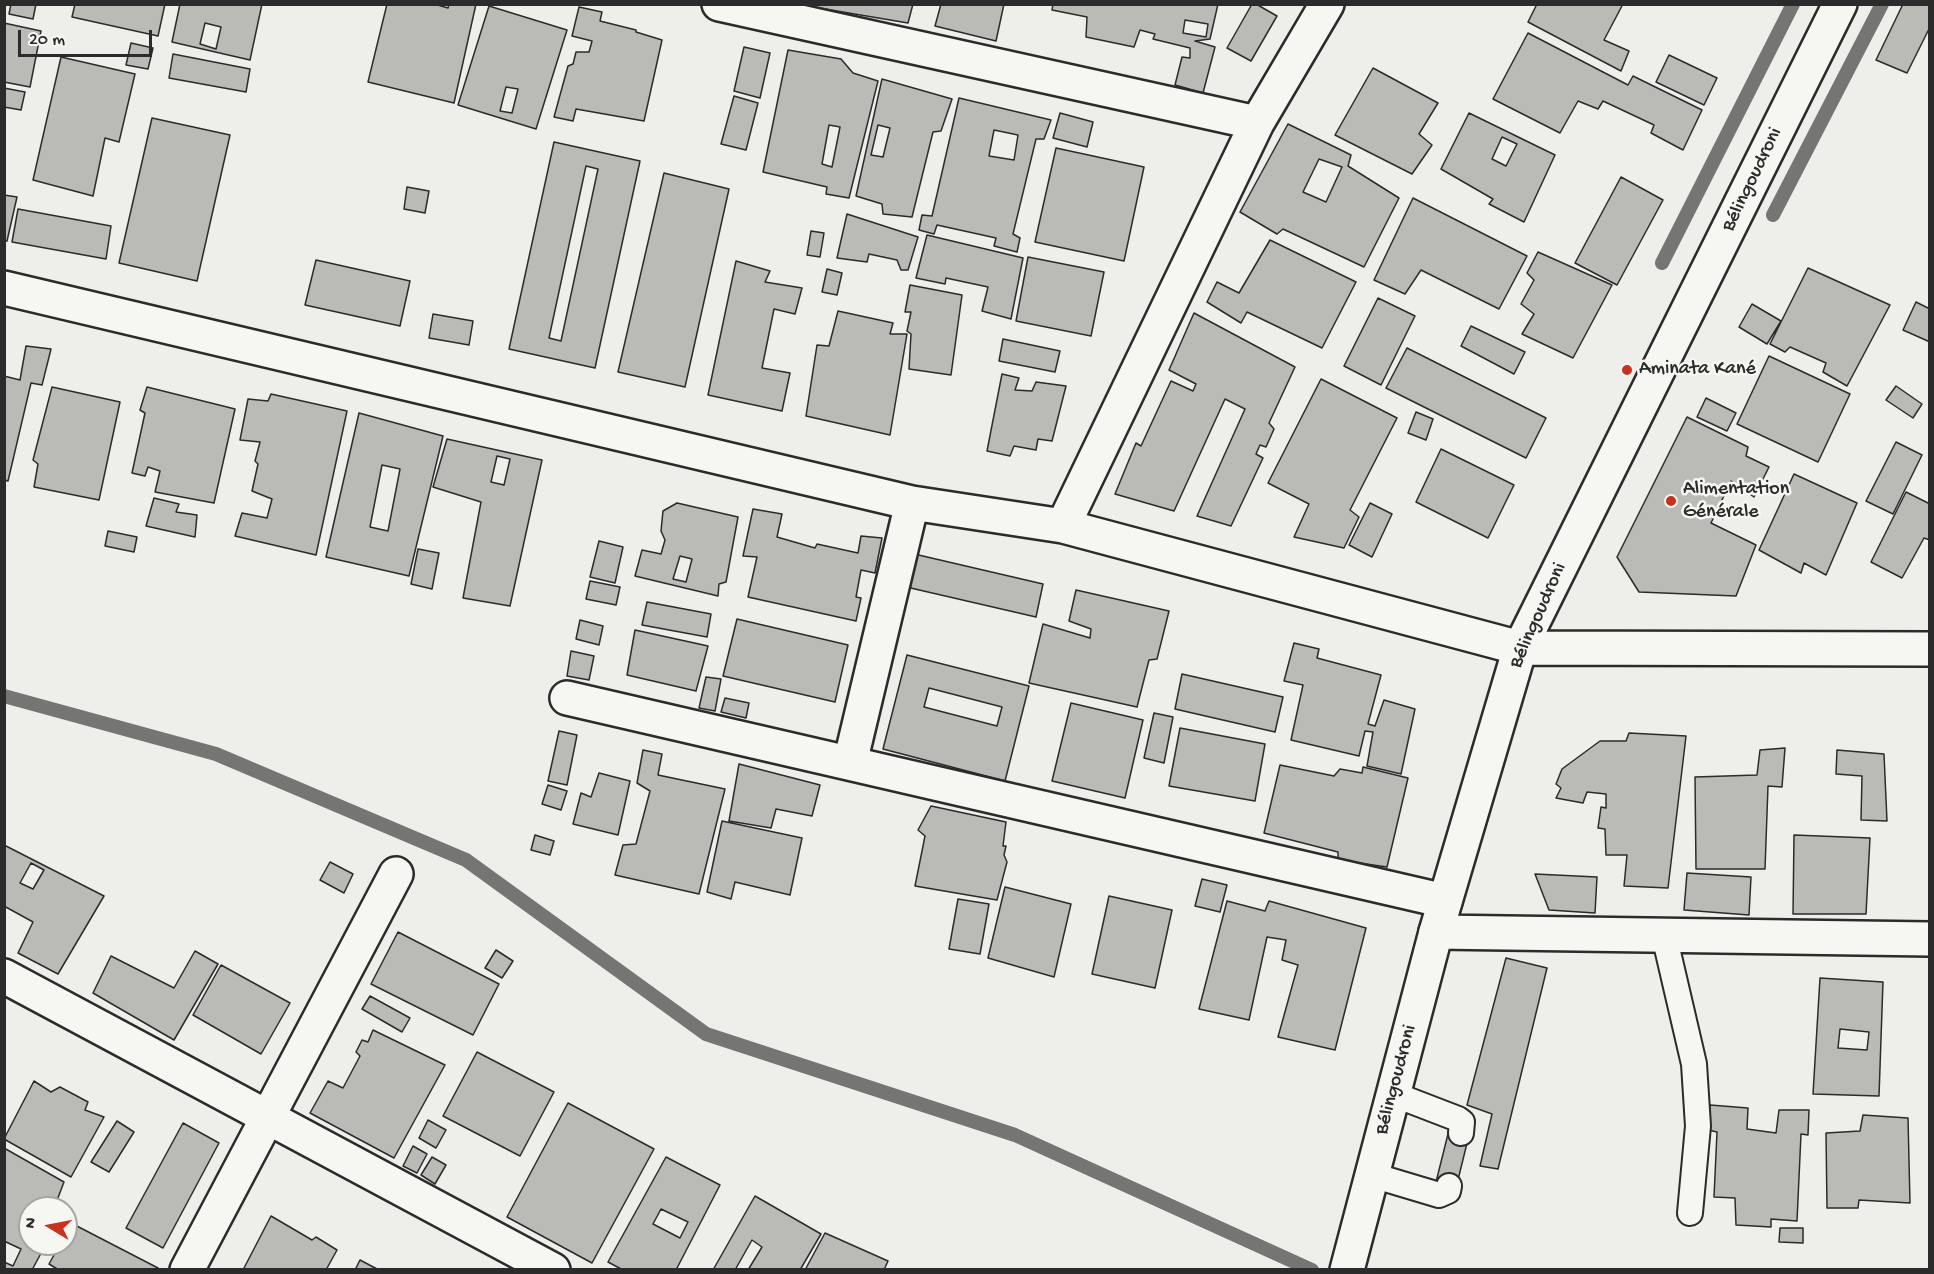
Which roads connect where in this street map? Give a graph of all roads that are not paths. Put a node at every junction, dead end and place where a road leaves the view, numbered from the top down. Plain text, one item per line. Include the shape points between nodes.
1 (719, 4) edge
2 (1327, 4) edge
3 (1840, 4) edge
4 (1257, 123) junction
5 (4, 288) edge
6 (912, 504) junction
7 (1063, 526) junction
8 (1520, 648) junction
9 (1929, 649) edge
10 (567, 698) dead end
11 (850, 763) junction
12 (396, 874) dead end
13 (1445, 901) junction
14 (1436, 932) junction
15 (1664, 935) junction
16 (1929, 939) edge
17 (4, 976) edge
18 (1393, 1094) junction
19 (268, 1117) junction
20 (1461, 1133) dead end
21 (1372, 1175) junction
22 (1449, 1185) dead end
23 (1690, 1213) dead end
24 (187, 1269) edge
25 (554, 1269) edge
26 (1347, 1269) edge

1 - 4 street
2 - 4 street
3 - 8 street, Bélingoudroni
4 - 7 street
5 - 6 street
6 - 7 street
6 - 11 street
7 - 8 street
8 - 9 street
8 - 13 street, Bélingoudroni
10 - 11 street
11 - 13 street
12 - 19 street
13 - 14 street, Bélingoudroni
14 - 15 street
14 - 18 street, Bélingoudroni
15 - 16 street
15 - 23 lane via 1694,1064 1698,1126
17 - 19 street
18 - 20 lane via 1458,1119 1462,1122
18 - 21 street, Bélingoudroni
19 - 24 street
19 - 25 street
21 - 22 lane via 1439,1195 1448,1191
21 - 26 street, Bélingoudroni

